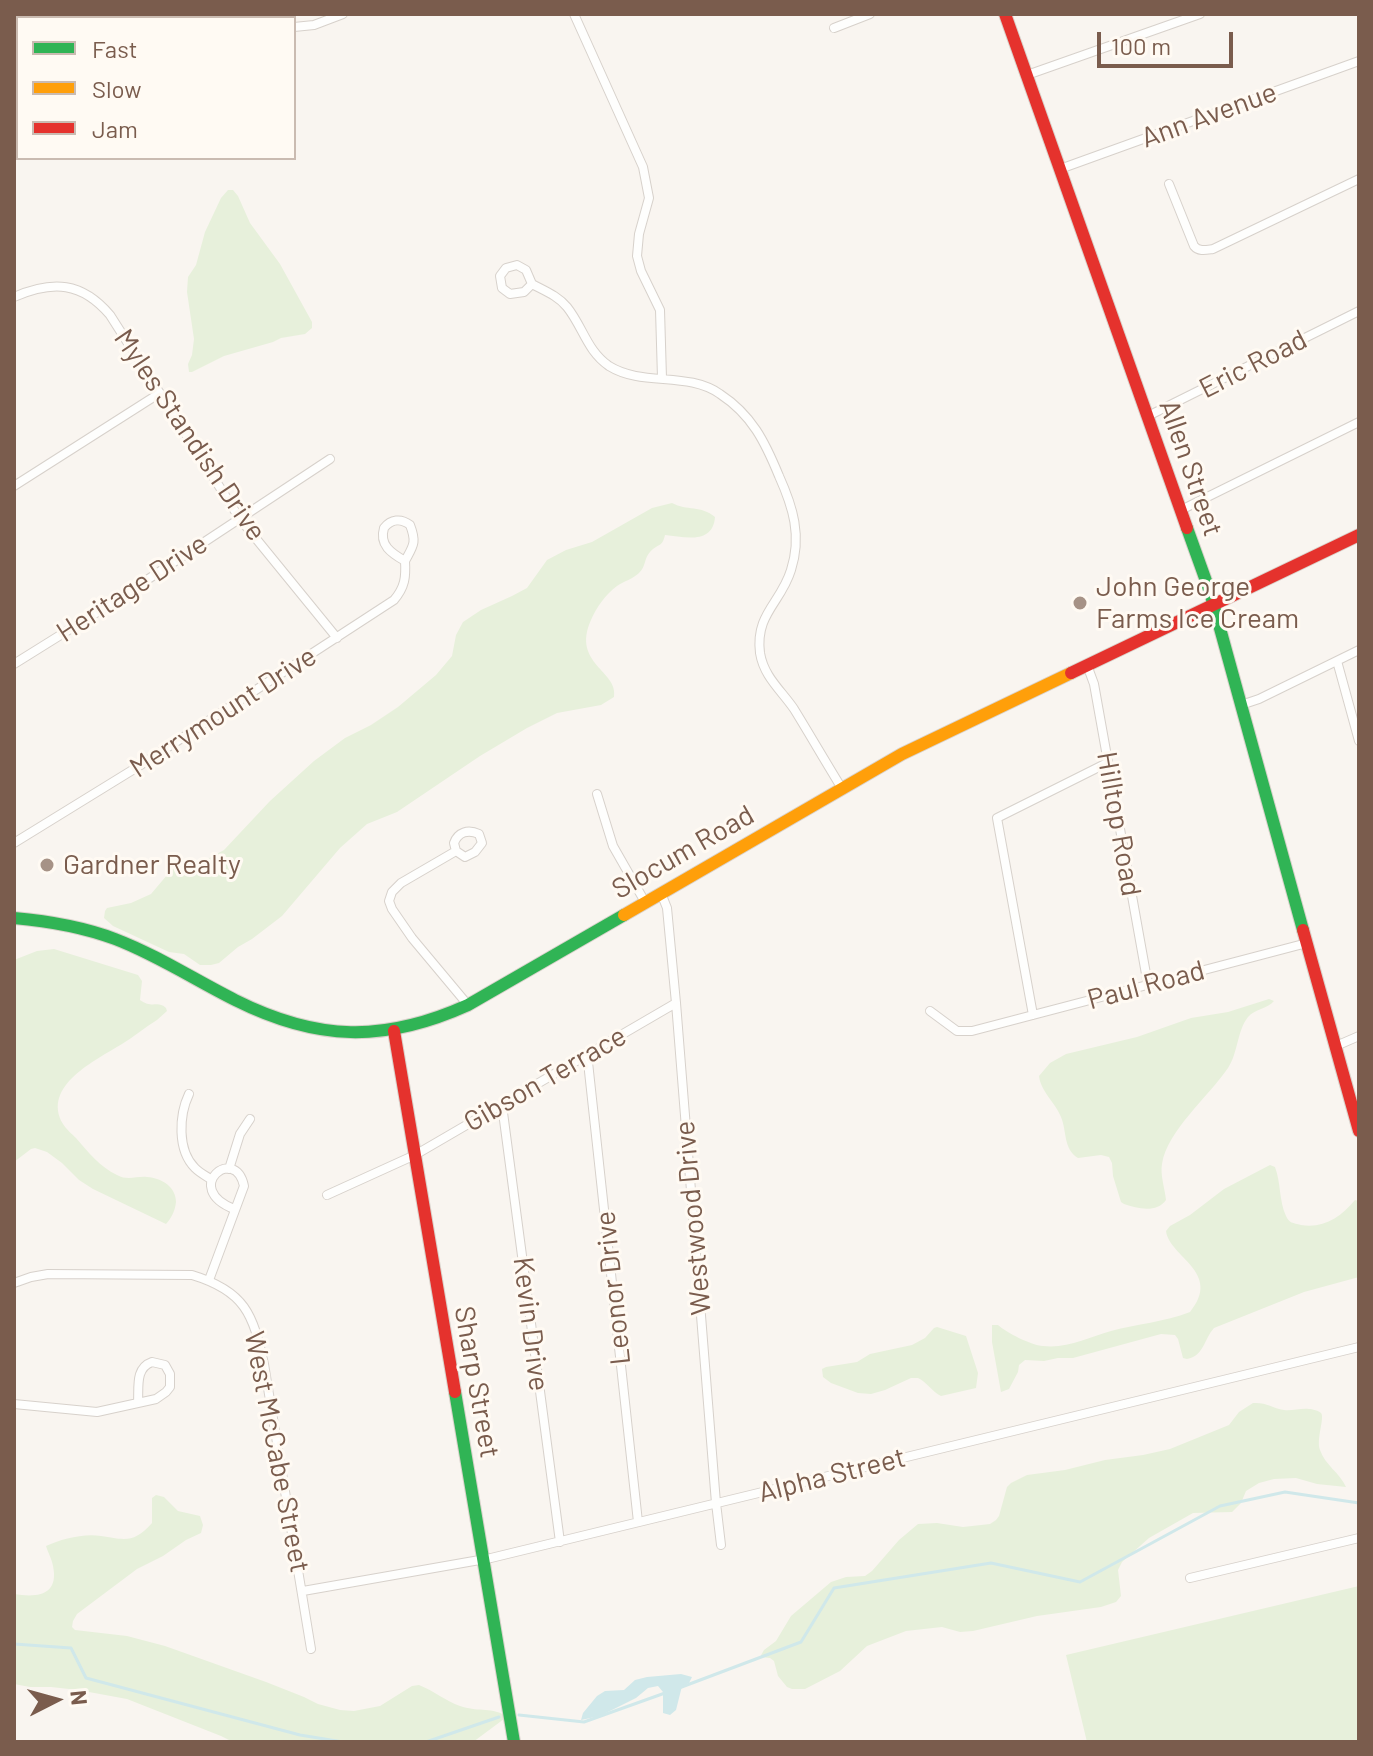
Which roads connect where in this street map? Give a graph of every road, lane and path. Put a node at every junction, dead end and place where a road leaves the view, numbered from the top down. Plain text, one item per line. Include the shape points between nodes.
1 (343, 14) edge
2 (574, 14) edge
3 (870, 14) edge
4 (1005, 14) edge
5 (1200, 14) edge
6 (296, 27) edge
7 (834, 28) dead end
8 (1359, 61) edge
9 (1027, 75) junction
10 (1060, 169) junction
11 (1359, 179) edge
12 (1169, 184) dead end
13 (532, 284) dead end
14 (14, 297) edge
15 (1359, 311) edge
16 (662, 378) junction
17 (160, 393) junction
18 (1148, 416) junction
19 (1359, 422) edge
20 (330, 459) dead end
21 (14, 486) edge
22 (1181, 510) junction
23 (240, 519) junction
24 (1359, 535) edge
25 (405, 561) junction
26 (1213, 604) junction
27 (337, 638) junction
28 (1359, 650) edge
29 (1337, 661) junction
30 (14, 664) edge
31 (1087, 665) junction
32 (1241, 705) junction
33 (1359, 741) edge
34 (1107, 763) junction
35 (841, 787) junction
36 (597, 794) dead end
37 (14, 843) edge
38 (456, 851) dead end
39 (661, 893) junction
40 (645, 902) junction
41 (14, 918) edge
42 (1307, 943) junction
43 (1148, 985) junction
44 (676, 1003) junction
45 (468, 1005) junction
46 (930, 1011) dead end
47 (1033, 1015) junction
48 (394, 1031) junction
49 (1359, 1036) edge
50 (1336, 1046) junction
51 (587, 1053) junction
52 (189, 1094) dead end
53 (502, 1105) junction
54 (250, 1119) dead end
55 (1359, 1131) edge
56 (415, 1155) junction
57 (229, 1169) junction
58 (212, 1180) junction
59 (327, 1195) dead end
60 (234, 1209) junction
61 (209, 1280) junction
62 (14, 1283) edge
63 (1359, 1347) edge
64 (138, 1402) junction
65 (14, 1404) edge
66 (716, 1503) junction
67 (638, 1522) junction
68 (1359, 1538) edge
69 (560, 1542) junction
70 (721, 1545) dead end
71 (483, 1560) junction
72 (1190, 1578) dead end
73 (303, 1591) junction
74 (311, 1649) dead end
75 (514, 1742) edge

1 - 6 street
2 - 16 street via 646,179 649,198 637,256 660,310
3 - 7 street
4 - 9 street, Allen Street
5 - 9 street
8 - 10 street, Ann Avenue
9 - 10 street, Allen Street
10 - 18 street, Allen Street
11 - 12 street via 1205,250 1194,246
13 - 16 street via 563,303 593,352 610,366
14 - 17 street, Myles Standish Drive via 53,287 91,296 110,315
15 - 18 street, Eric Road
16 - 35 street via 720,393 749,420 769,451 794,515 796,548 788,580 761,625 762,661
17 - 21 street
17 - 23 street, Myles Standish Drive
18 - 22 street, Allen Street
19 - 22 street
20 - 23 street, Heritage Drive
22 - 26 street, Allen Street
23 - 27 street, Myles Standish Drive
23 - 30 street, Heritage Drive
24 - 26 street, Slocum Road
25 - 25 street, Merrymount Drive via 383,541 384,528 392,521 411,528 414,549
25 - 27 street, Merrymount Drive via 399,594
26 - 31 street, Slocum Road
26 - 32 street, Allen Street
27 - 37 street, Merrymount Drive
28 - 29 street
29 - 32 street
29 - 33 street
31 - 34 street, Hilltop Road
31 - 35 street, Slocum Road
32 - 42 street, Allen Street
34 - 43 street, Hilltop Road
34 - 47 street via 997,818
35 - 39 street, Slocum Road
36 - 40 street via 613,846
38 - 45 street via 401,883 390,895 390,906
39 - 40 street, Slocum Road
39 - 44 street, Westwood Drive
40 - 45 street, Slocum Road
41 - 48 street, Slocum Road via 63,924 116,939 297,1025 348,1033
42 - 43 street, Paul Road
42 - 50 street, Allen Street
43 - 47 street, Paul Road
44 - 51 street, Gibson Terrace
44 - 66 street, Westwood Drive
45 - 48 street, Slocum Road
46 - 47 street, Paul Road via 957,1031
48 - 56 street, Sharp Street
49 - 50 street
50 - 55 street, Allen Street
51 - 53 street, Gibson Terrace
51 - 67 street, Leonor Drive
52 - 58 street via 181,1119 185,1148 193,1167
53 - 56 street, Gibson Terrace
53 - 69 street, Kevin Drive
54 - 57 street
56 - 59 street, Gibson Terrace
56 - 71 street, Sharp Street
57 - 58 street via 218,1171
57 - 60 street via 243,1183
58 - 60 street via 215,1196
60 - 61 street
61 - 62 street, West McCabe Street via 176,1274 48,1274
61 - 73 street, West McCabe Street via 243,1305 258,1334
63 - 66 street, Alpha Street
64 - 64 street via 168,1390 165,1365 152,1362 142,1368
64 - 65 street via 97,1412
66 - 67 street, Alpha Street
66 - 70 street, Westwood Drive
67 - 69 street, Alpha Street
68 - 72 street
69 - 71 street, Alpha Street
71 - 73 street, Alpha Street
71 - 75 street, Sharp Street
73 - 74 street, West McCabe Street

